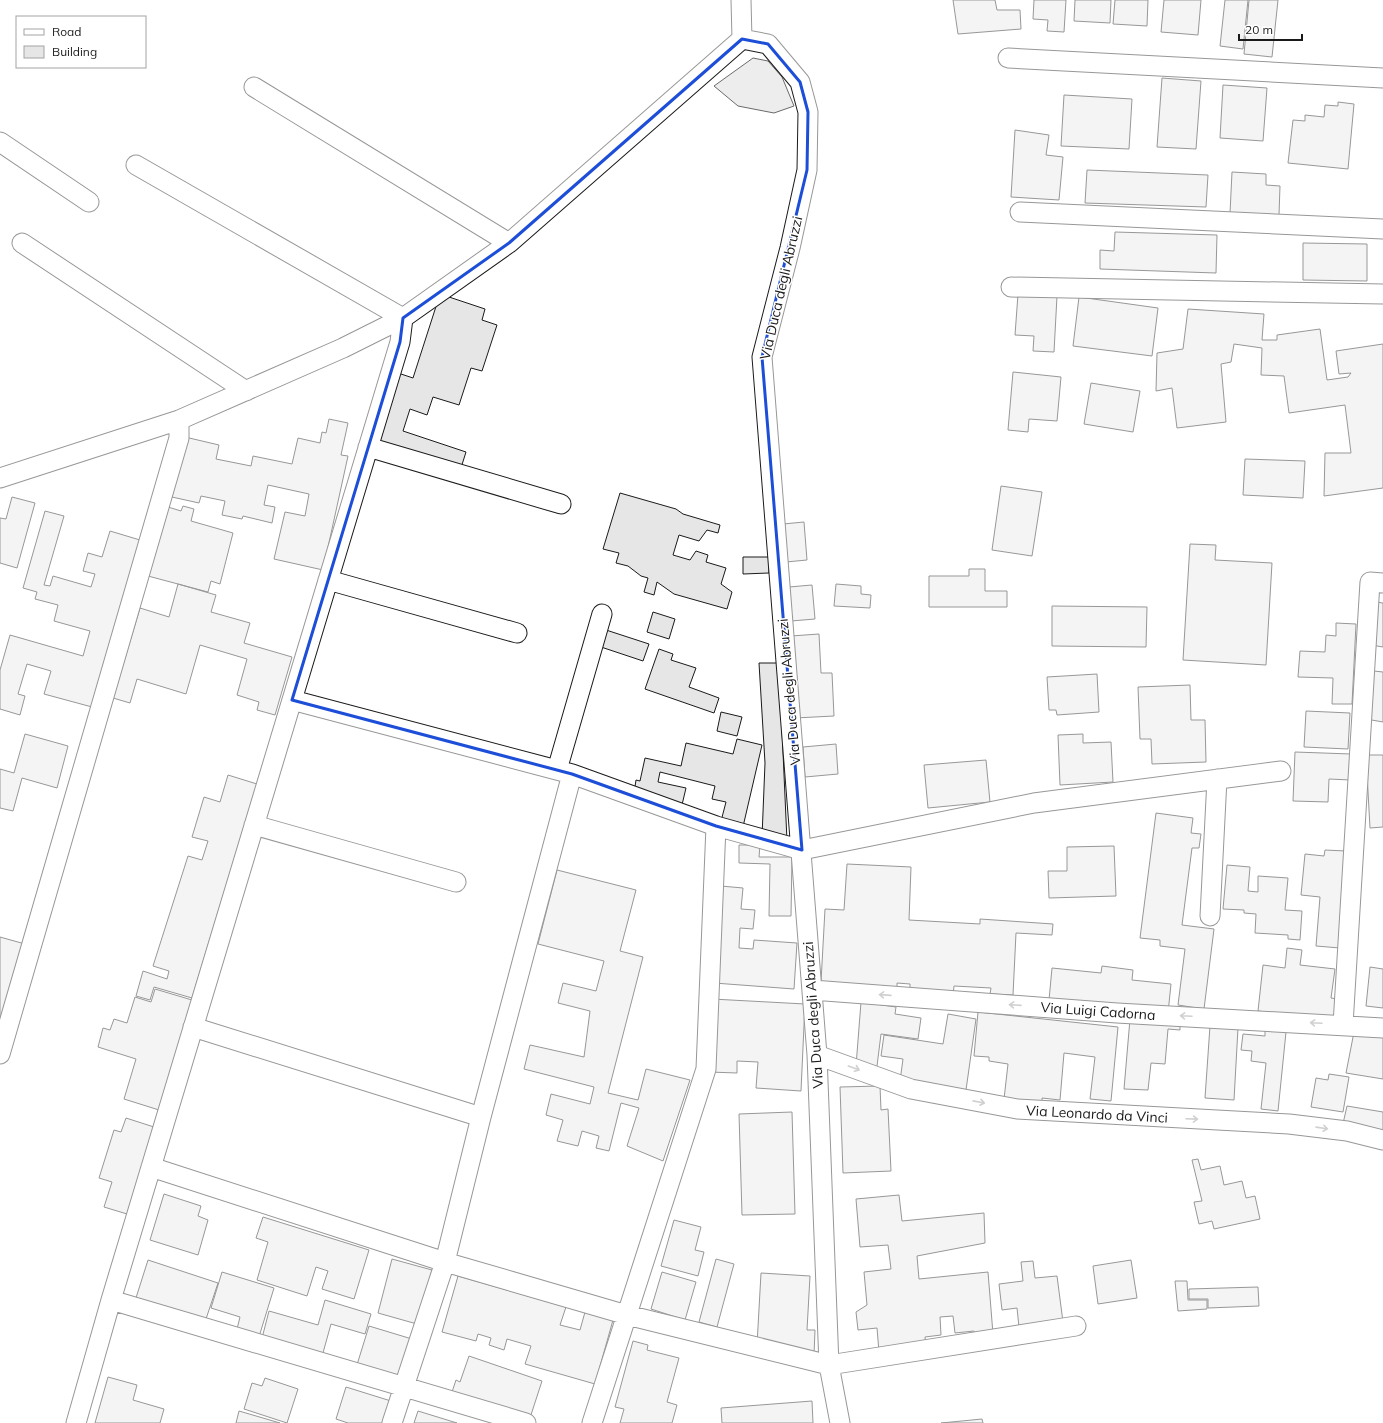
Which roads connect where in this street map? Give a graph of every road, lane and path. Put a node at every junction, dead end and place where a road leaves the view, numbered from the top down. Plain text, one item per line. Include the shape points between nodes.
1 (741, 0) edge
2 (742, 39) junction
3 (1008, 58) dead end
4 (1383, 78) edge
5 (254, 87) dead end
6 (0, 142) edge
7 (136, 165) dead end
8 (88, 202) dead end
9 (1020, 212) dead end
10 (1383, 229) edge
11 (22, 242) dead end
12 (508, 243) junction
13 (1011, 287) dead end
14 (1383, 294) edge
15 (403, 318) junction
16 (246, 391) junction
17 (179, 420) junction
18 (368, 447) junction
19 (0, 478) edge
20 (561, 504) dead end
21 (328, 580) junction
22 (1383, 583) edge
23 (602, 614) dead end
24 (517, 633) dead end
25 (292, 700) junction
26 (1281, 771) dead end
27 (564, 772) junction
28 (1217, 779) junction
29 (254, 824) junction
30 (716, 826) junction
31 (802, 850) junction
32 (456, 882) dead end
33 (1210, 916) dead end
34 (812, 990) junction
35 (1343, 1025) junction
36 (193, 1027) junction
37 (1383, 1028) edge
38 (0, 1054) edge
39 (817, 1055) junction
40 (481, 1117) junction
41 (1383, 1140) edge
42 (151, 1167) junction
43 (445, 1262) junction
44 (111, 1300) junction
45 (627, 1315) junction
46 (1076, 1326) dead end
47 (829, 1365) junction
48 (404, 1388) junction
49 (76, 1423) edge
50 (392, 1423) edge
51 (526, 1423) edge
52 (592, 1423) edge
53 (840, 1423) edge

1 - 2 street
2 - 12 street
2 - 31 street, Via Duca degli Abruzzi via 768,44 800,82 808,112 807,170 762,357
3 - 4 street
5 - 12 street
6 - 8 street
7 - 15 street
9 - 10 street
11 - 16 street
12 - 15 street
13 - 14 street
15 - 16 street
15 - 18 street via 400,342
16 - 17 street
17 - 19 street
17 - 38 street via 179,438
18 - 20 street
18 - 21 street
21 - 24 street
21 - 25 street
22 - 35 street via 1370,582
23 - 27 street
25 - 27 street
25 - 29 street
26 - 28 street
27 - 30 street
27 - 40 street
28 - 31 street via 1034,803
28 - 33 street
29 - 32 street
29 - 36 street
30 - 31 street
30 - 45 street via 706,1069
31 - 34 street, Via Duca degli Abruzzi
35 -> 34 street, Via Luigi Cadorna via 1117,1013
34 - 39 street, Via Duca degli Abruzzi
35 - 37 street, Via Luigi Cadorna
36 - 40 street
36 - 42 street
39 -> 41 street, Via Leonardo da Vinci via 911,1089 1017,1109 1289,1124
39 - 47 street, Via Duca degli Abruzzi
40 - 43 street
42 - 43 street
42 - 44 street
43 - 45 street
43 - 48 street
44 - 48 street
44 - 49 street
45 - 47 street
45 - 52 street
46 - 47 street
47 - 53 street, Via Duca degli Abruzzi
48 - 50 street
48 - 51 street

